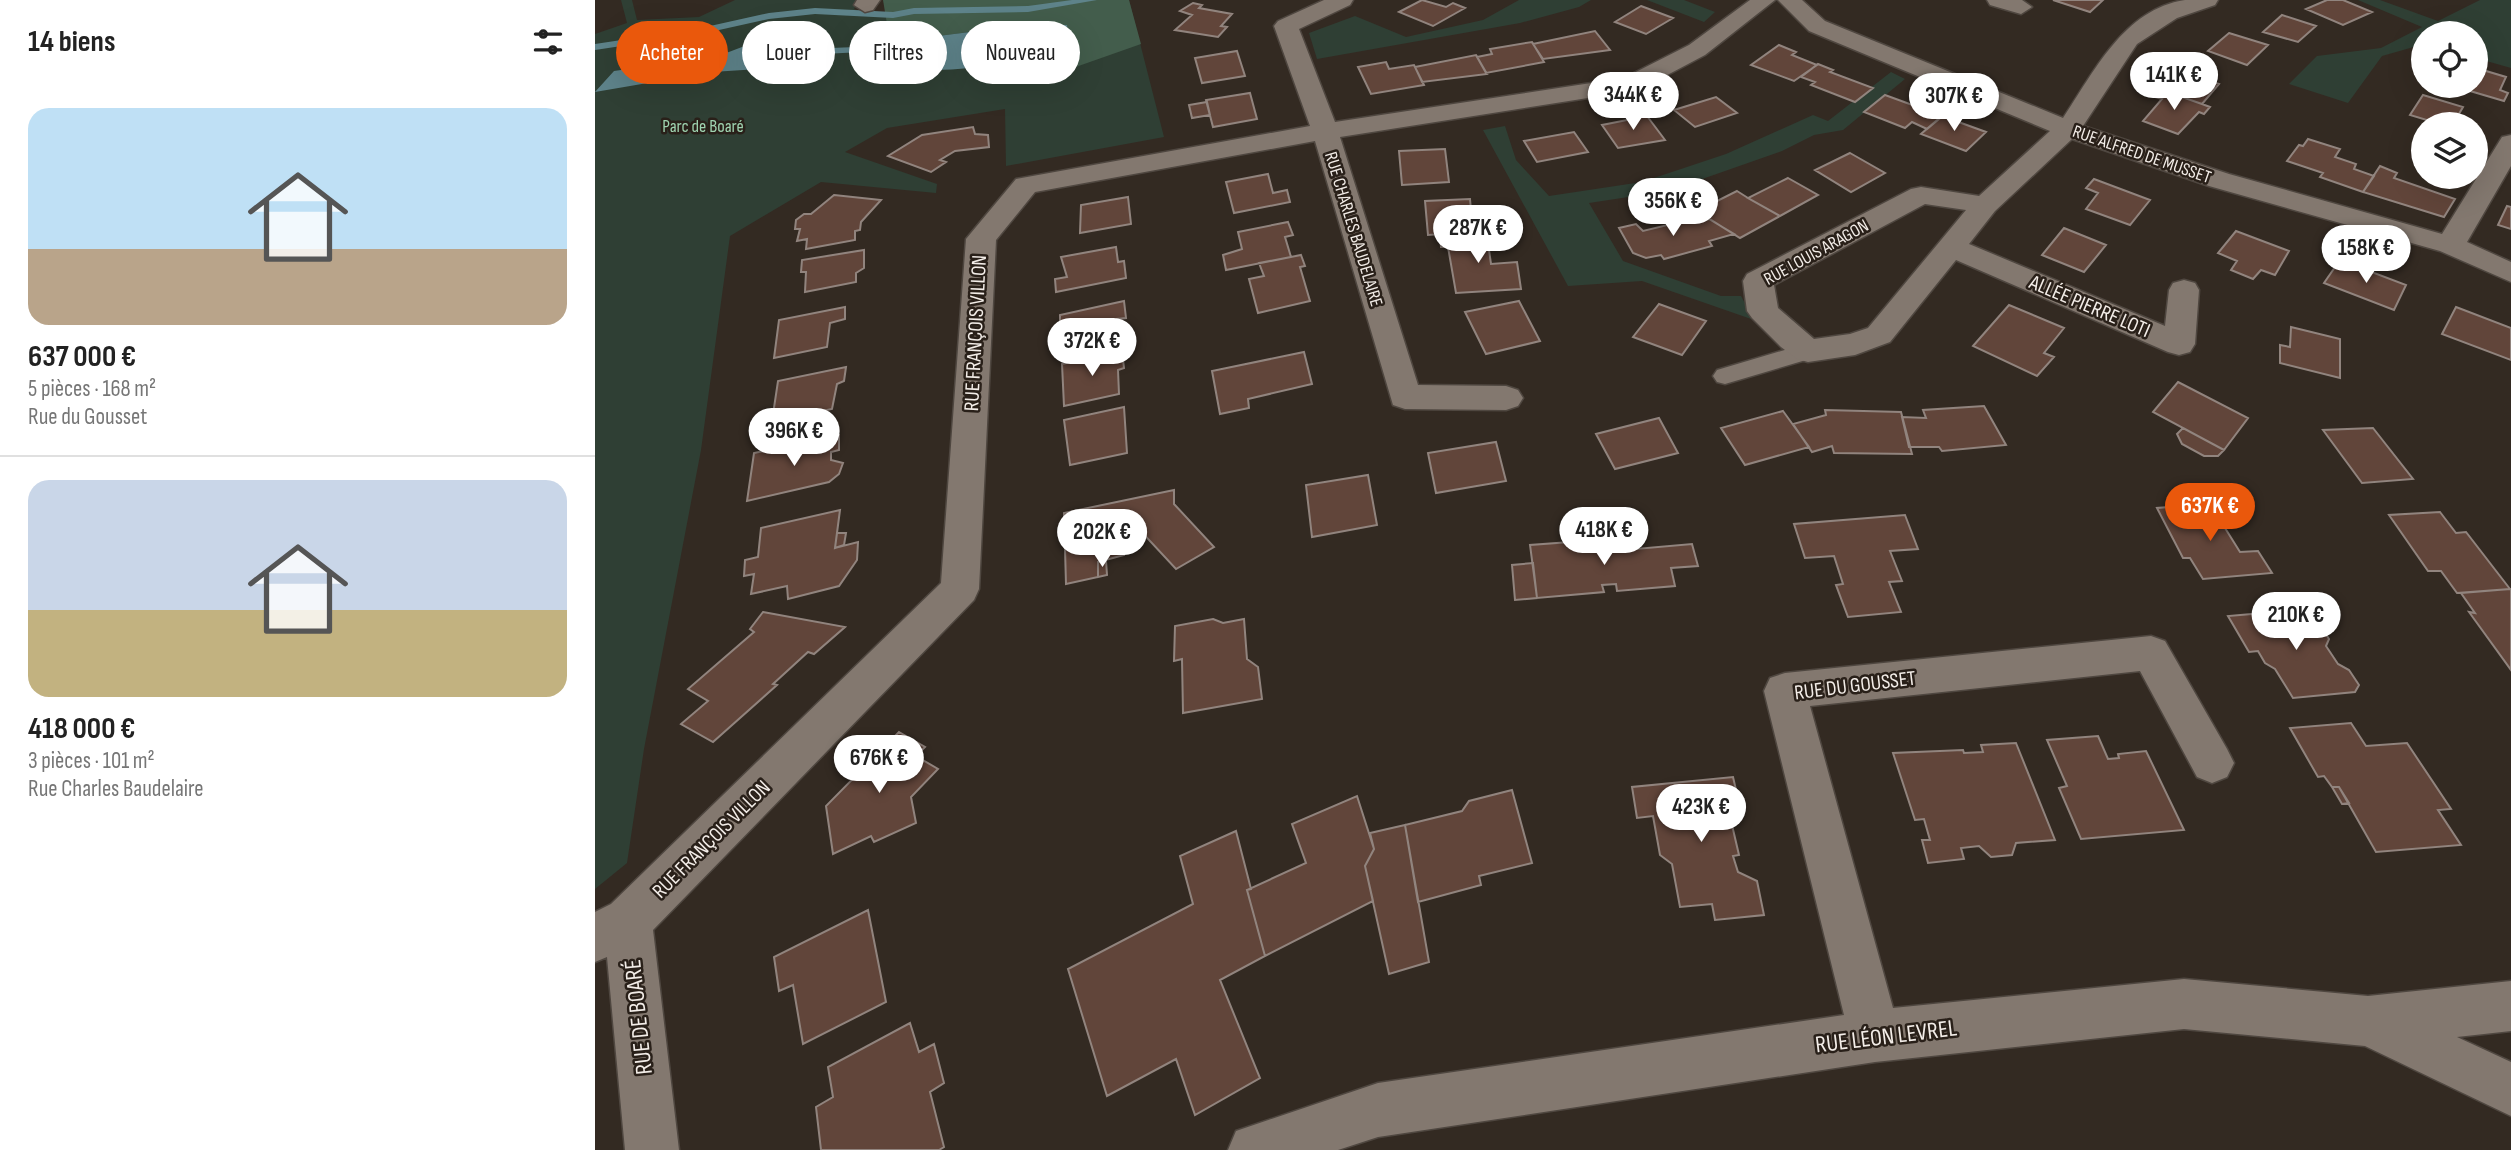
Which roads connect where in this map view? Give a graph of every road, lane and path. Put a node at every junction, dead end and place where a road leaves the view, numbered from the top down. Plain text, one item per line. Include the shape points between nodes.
1 (1342, 0) edge
2 (1764, 0) edge
3 (1789, 0) edge
4 (1998, 0) edge
5 (2207, 0) edge
6 (2021, 7) dead end
7 (2068, 129) junction
8 (1325, 131) junction
9 (2511, 144) edge
10 (1985, 205) junction
11 (2450, 245) junction
12 (1951, 247) junction
13 (2511, 273) edge
14 (2184, 290) dead end
15 (1808, 351) junction
16 (1725, 376) dead end
17 (1506, 398) dead end
18 (2212, 763) dead end
19 (612, 930) edge
20 (2511, 1006) edge
21 (2368, 1021) junction
22 (1875, 1036) junction
23 (2511, 1090) edge
24 (652, 1150) edge
25 (1255, 1150) edge

1 - 8 street, RUE CHARLES BAUDELAIRE via 1286,26
2 - 8 street, RUE FRANÇOIS VILLON via 1697,50 1630,85
3 - 7 street, RUE ALFRED DE MUSSET via 1817,26
4 - 6 street
5 - 7 street via 2169,13 2128,39
7 - 10 street
7 - 11 street, RUE ALFRED DE MUSSET via 2219,180
8 - 17 street, RUE CHARLES BAUDELAIRE via 1405,397
8 - 19 street, RUE FRANÇOIS VILLON via 1026,185 981,239 960,589
9 - 11 street
10 - 12 street
10 - 15 street, RUE LOUIS ARAGON via 1921,195 1758,281 1763,311
11 - 13 street, RUE ALFRED DE MUSSET
12 - 14 street, ALLÉE PIERRE LOTI via 2179,344
12 - 15 street via 1879,335 1855,344
15 - 16 lane
18 - 22 street, RUE DU GOUSSET via 2151,653 1784,691
19 - 24 street, RUE DE BOARÉ
20 - 21 street
21 - 22 street, RUE LÉON LEVREL via 2184,1004
21 - 23 street, RUE LÉON LEVREL
22 - 25 street, RUE LÉON LEVREL via 1378,1110

